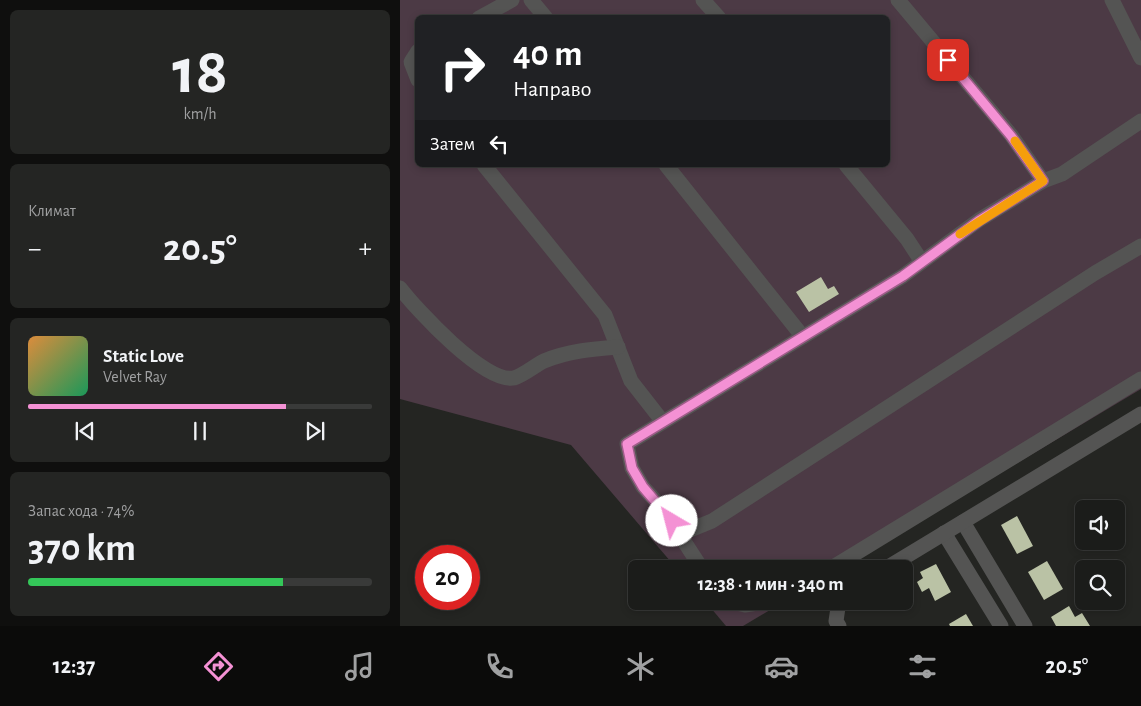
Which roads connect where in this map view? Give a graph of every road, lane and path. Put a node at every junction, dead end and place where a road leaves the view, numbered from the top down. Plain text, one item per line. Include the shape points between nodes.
1 (512, 0) edge
2 (532, 0) edge
3 (703, 0) edge
4 (898, 0) edge
5 (1112, 0) edge
6 (484, 15) edge
7 (544, 15) edge
8 (716, 15) edge
9 (1141, 58) edge
10 (410, 60) edge
11 (415, 72) edge
12 (1141, 120) edge
13 (486, 167) edge
14 (668, 167) edge
15 (848, 167) edge
16 (1043, 181) junction
17 (1141, 246) edge
18 (922, 262) junction
19 (400, 288) edge
20 (802, 337) junction
21 (618, 347) junction
22 (1141, 379) edge
23 (1141, 414) edge
24 (663, 422) junction
25 (963, 522) junction
26 (944, 533) junction
27 (680, 534) junction
28 (696, 560) edge
29 (845, 560) edge
30 (900, 560) edge
31 (838, 610) edge
32 (839, 626) edge
33 (1001, 626) edge
34 (1025, 626) edge

1 - 6 street
2 - 7 street
3 - 8 street
4 - 16 street via 1011,136
5 - 9 street
10 - 11 street
12 - 16 street via 1062,174
13 - 21 street via 605,315
14 - 20 street
15 - 18 street
16 - 18 street via 980,220
17 - 27 street via 712,521
18 - 20 street
19 - 21 street via 464,355 496,377 513,378 543,362 577,350
20 - 24 street
21 - 24 street via 631,381
22 - 29 street
23 - 25 street
24 - 27 street via 627,444 632,468 643,487
25 - 26 street
25 - 34 street
26 - 30 street
26 - 33 street
27 - 28 street
31 - 32 street via 836,621

